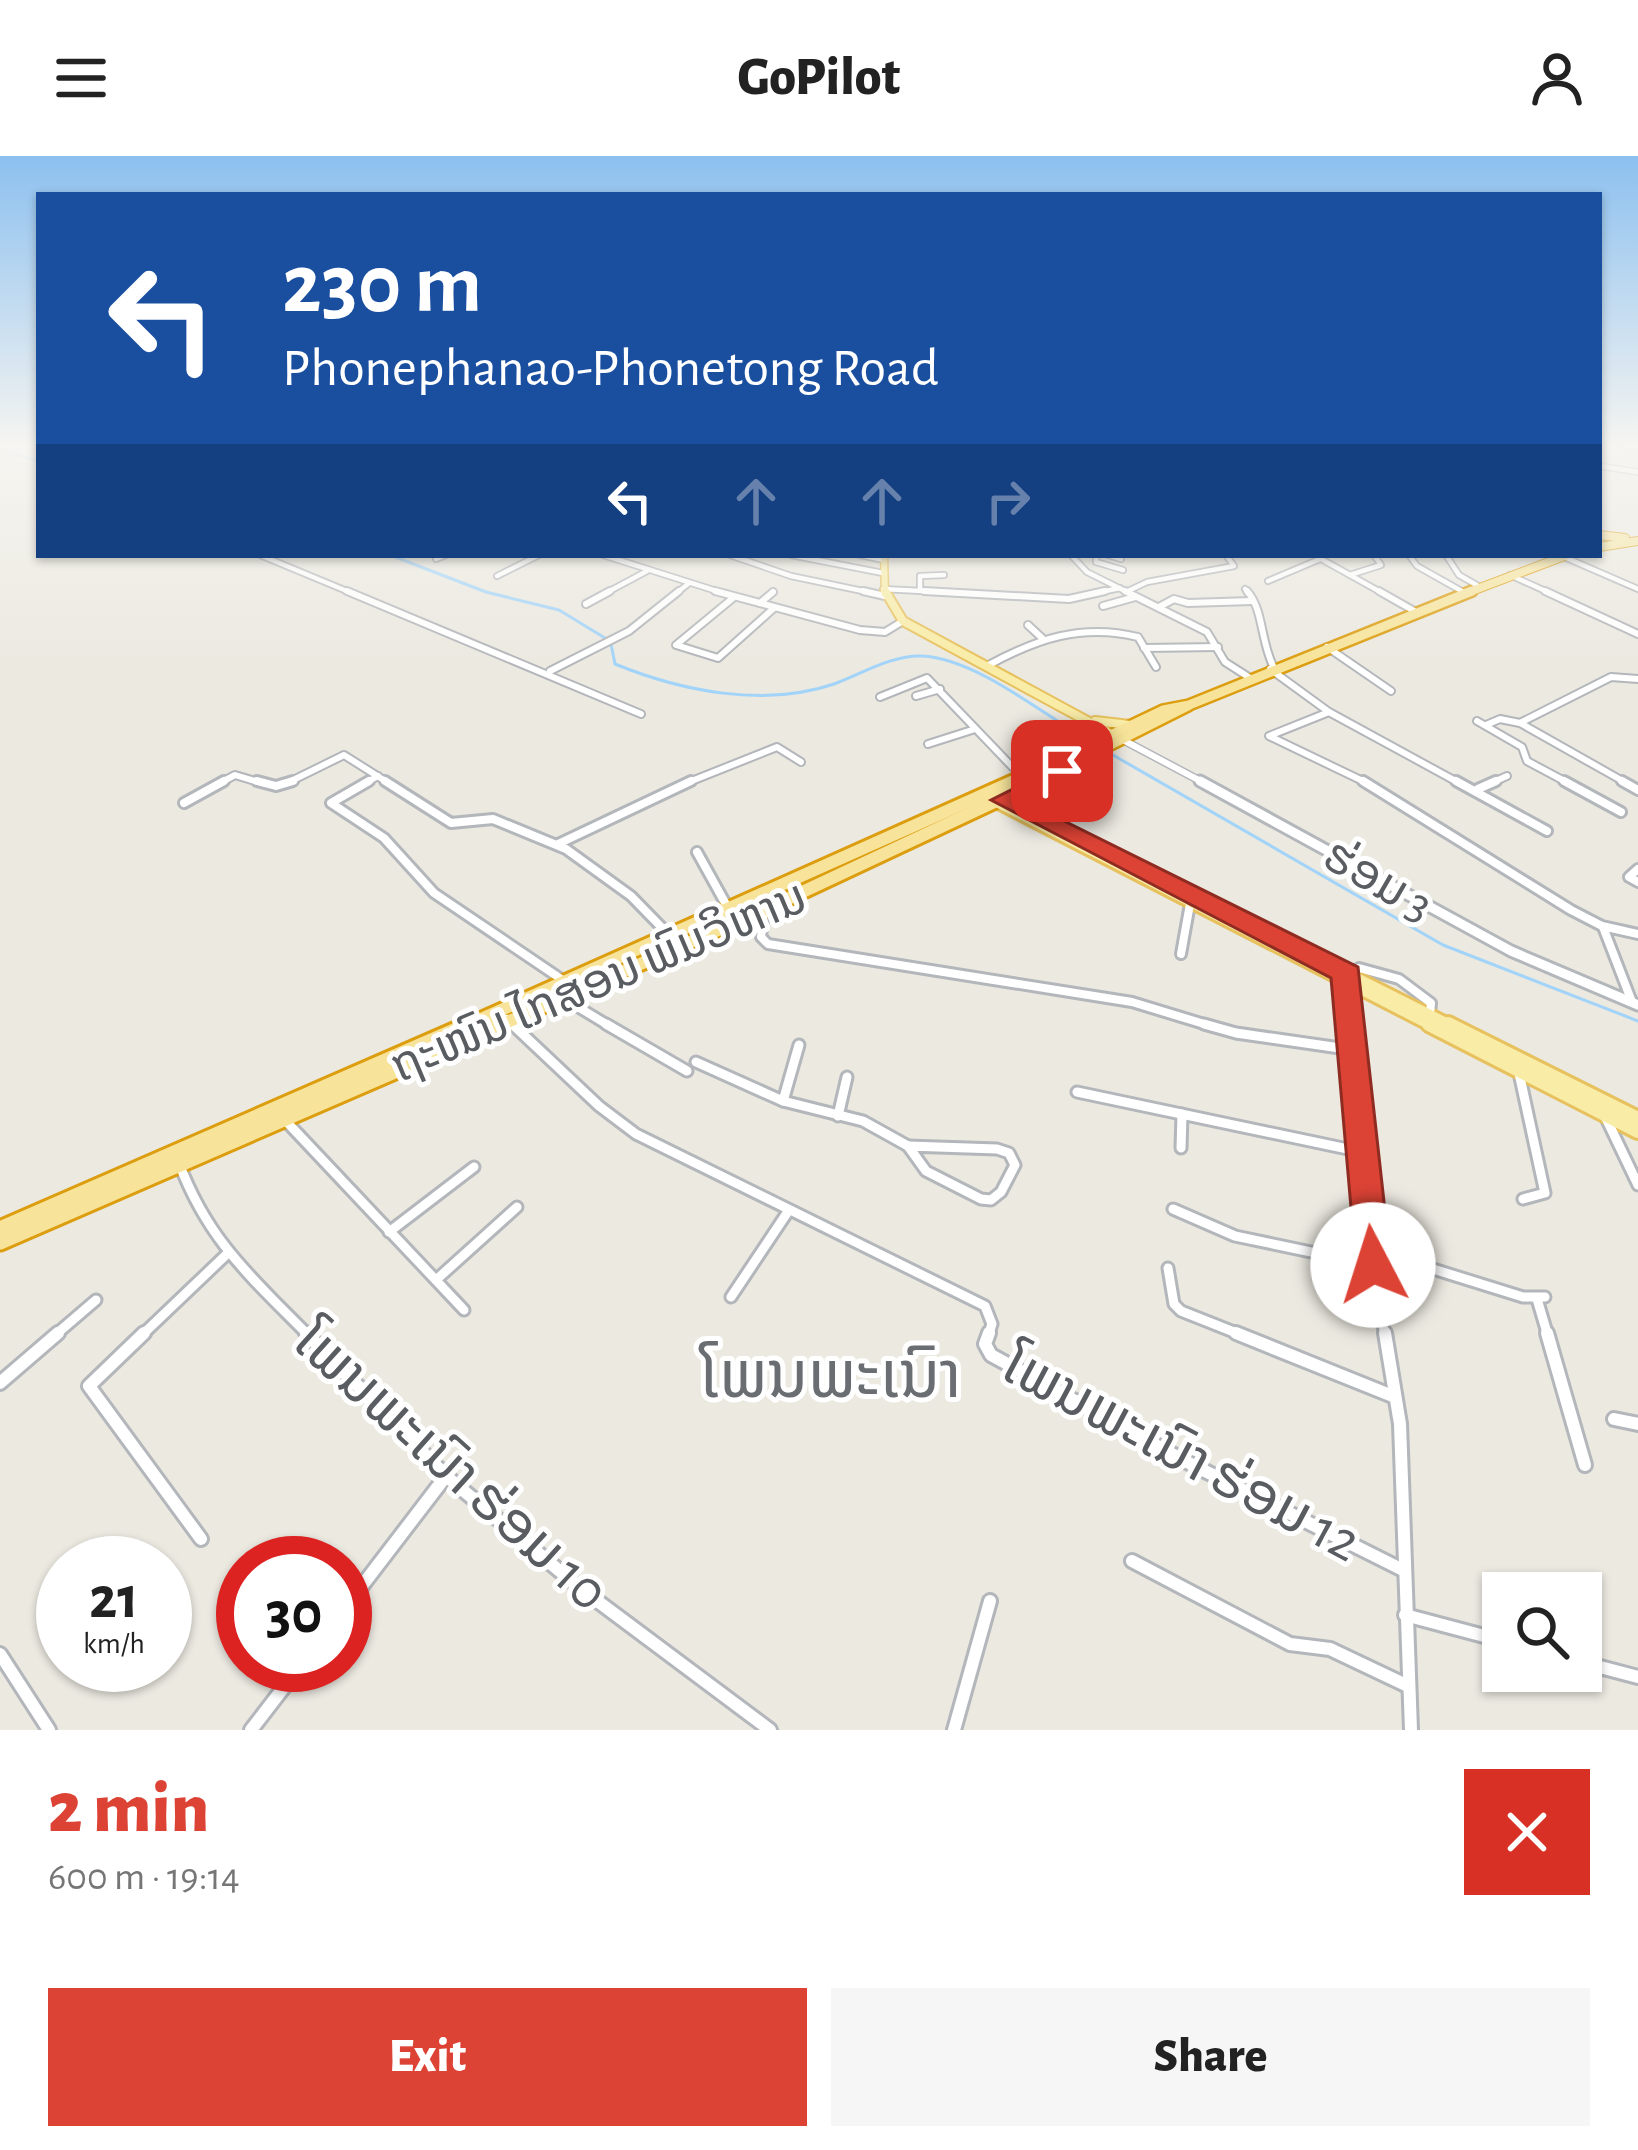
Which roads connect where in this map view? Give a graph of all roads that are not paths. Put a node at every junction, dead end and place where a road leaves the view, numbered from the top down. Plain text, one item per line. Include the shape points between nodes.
1 (1637, 541) edge
2 (1602, 542) edge
3 (267, 558) edge
4 (533, 558) edge
5 (612, 558) edge
6 (739, 558) edge
7 (806, 558) edge
8 (884, 558) edge
9 (1074, 558) edge
10 (1096, 558) edge
11 (1118, 558) edge
12 (1228, 558) edge
13 (1316, 558) edge
14 (1320, 558) edge
15 (1376, 558) edge
16 (1411, 558) edge
17 (1448, 558) edge
18 (1527, 558) edge
19 (1555, 558) edge
20 (1570, 558) edge
21 (1121, 559) dead end
22 (648, 570) junction
23 (1123, 570) dead end
24 (883, 573) junction
25 (1513, 574) junction
26 (944, 575) dead end
27 (1350, 575) junction
28 (497, 576) dead end
29 (1268, 580) dead end
30 (688, 584) junction
31 (1480, 587) junction
32 (920, 589) junction
33 (1245, 589) dead end
34 (1638, 589) edge
35 (1123, 590) junction
36 (773, 592) dead end
37 (884, 592) junction
38 (1465, 593) junction
39 (1137, 596) junction
40 (734, 597) junction
41 (1252, 601) junction
42 (586, 604) dead end
43 (759, 604) junction
44 (1103, 606) dead end
45 (1159, 607) junction
46 (774, 608) junction
47 (1416, 612) junction
48 (903, 620) junction
49 (1028, 625) dead end
50 (1638, 634) edge
51 (1043, 639) junction
52 (1218, 647) junction
53 (1325, 647) junction
54 (1142, 648) junction
55 (987, 666) junction
56 (1156, 668) dead end
57 (1272, 669) junction
58 (548, 672) junction
59 (1250, 678) junction
60 (1638, 679) edge
61 (941, 689) junction
62 (1391, 691) dead end
63 (916, 696) dead end
64 (880, 697) dead end
65 (1189, 705) junction
66 (1329, 712) junction
67 (641, 714) dead end
68 (1080, 716) junction
69 (1520, 723) junction
70 (1130, 725) junction
71 (972, 730) junction
72 (1110, 739) junction
73 (928, 743) dead end
74 (1086, 751) junction
75 (801, 762) dead end
76 (378, 776) junction
77 (1508, 776) dead end
78 (1023, 778) junction
79 (1477, 790) junction
80 (1638, 790) edge
81 (994, 798) junction
82 (184, 803) dead end
83 (1621, 812) dead end
84 (1547, 831) dead end
85 (556, 844) junction
86 (697, 852) dead end
87 (1638, 869) edge
88 (1638, 883) edge
89 (1190, 904) junction
90 (728, 908) junction
91 (764, 910) junction
92 (1602, 926) junction
93 (1638, 934) edge
94 (672, 937) junction
95 (1181, 954) dead end
96 (1346, 978) junction
97 (567, 988) junction
98 (1635, 1004) edge
99 (507, 1019) junction
100 (800, 1045) dead end
101 (1354, 1050) junction
102 (696, 1062) dead end
103 (687, 1071) dead end
104 (1519, 1071) junction
105 (847, 1077) dead end
106 (1077, 1092) dead end
107 (1593, 1096) junction
108 (783, 1101) junction
109 (1182, 1114) junction
110 (1604, 1115) junction
111 (838, 1116) junction
112 (281, 1117) junction
113 (1638, 1118) edge
114 (1638, 1132) edge
115 (908, 1146) junction
116 (1180, 1148) dead end
117 (1362, 1152) junction
118 (178, 1162) junction
119 (474, 1167) dead end
120 (1638, 1185) edge
121 (1523, 1199) dead end
122 (517, 1207) dead end
123 (1173, 1209) dead end
124 (790, 1210) junction
125 (0, 1228) edge
126 (389, 1232) junction
127 (0, 1241) edge
128 (1372, 1250) junction
129 (228, 1253) junction
130 (1373, 1265) junction
131 (1168, 1268) dead end
132 (436, 1280) junction
133 (731, 1297) dead end
134 (95, 1300) dead end
135 (464, 1310) dead end
136 (0, 1383) edge
137 (1396, 1398) junction
138 (1614, 1419) dead end
139 (1638, 1424) edge
140 (1585, 1466) dead end
141 (446, 1476) junction
142 (201, 1539) dead end
143 (1132, 1562) dead end
144 (1405, 1571) junction
145 (372, 1573) edge
146 (990, 1601) dead end
147 (1405, 1615) junction
148 (1482, 1635) edge
149 (0, 1654) edge
150 (1602, 1668) edge
151 (1638, 1677) edge
152 (1408, 1687) junction
153 (281, 1692) edge
154 (49, 1730) edge
155 (251, 1730) edge
156 (770, 1730) edge
157 (954, 1730) edge
158 (1411, 1730) edge

1 - 2 highway
3 - 58 street
4 - 28 street
5 - 22 street
6 - 37 street
7 - 24 street
8 - 24 main road
9 - 35 street
10 - 23 street
11 - 21 street
12 - 35 street via 1234,566
13 - 29 street
14 - 27 street
15 - 27 street via 1381,565
16 - 38 street
17 - 31 street
18 - 25 highway
19 - 25 highway, ຖະໜົນ ໄກສອນ ພົມວິຫານ
20 - 34 street
22 - 30 street
22 - 42 street
24 - 37 main road
25 - 31 highway, ຖະໜົນ ໄກສອນ ພົມວິຫານ
25 - 50 street
26 - 32 street via 920,576
27 - 47 street
30 - 40 street
30 - 58 street via 625,633
31 - 38 highway, ຖະໜົນ ໄກສອນ ພົມວິຫານ
32 - 35 street via 1070,598
32 - 37 street
33 - 41 street
35 - 39 street
36 - 43 street
37 - 48 main road
38 - 47 highway, ຖະໜົນ ໄກສອນ ພົມວິຫານ
39 - 44 street
39 - 45 street
40 - 43 street
40 - 46 street via 676,646 718,658
41 - 45 street via 1174,599
41 - 57 street
43 - 46 street
45 - 52 street via 1207,632
46 - 48 street via 871,632
47 - 53 highway, ຖະໜົນ ໄກສອນ ພົມວິຫານ
48 - 55 main road
49 - 51 street
51 - 54 street via 1112,629 1138,637
51 - 55 street
52 - 54 street
52 - 59 street
53 - 57 highway, ຖະໜົນ ໄກສອນ ພົມວິຫານ
53 - 62 street
54 - 56 street
55 - 68 main road
57 - 59 highway, ຖະໜົນ ໄກສອນ ພົມວິຫານ
57 - 66 street
58 - 67 street
59 - 65 highway, ຖະໜົນ ໄກສອນ ພົມວິຫານ
60 - 69 street via 1615,676
61 - 63 street
61 - 64 street via 923,676
61 - 71 street
65 - 70 highway, ຖະໜົນ ໄກສອນ ພົມວິຫານ
65 - 72 highway, ຖະໜົນ ໄກສອນ ພົມວິຫານ
66 - 79 street
66 - 92 street via 1270,736 1377,788
68 - 70 main road
68 - 72 main road
68 - 72 main road
69 - 80 street
69 - 83 street via 1482,723 1522,747 1527,761
70 - 72 highway, ຖະໜົນ ໄກສອນ ພົມວິຫານ
71 - 73 street
71 - 78 street
72 - 74 highway, ຖະໜົນ ໄກສອນ ພົມວິຫານ
72 - 74 main road
72 - 98 street, ຮ່ອມ 3 via 1232,796 1460,927
74 - 78 highway, ຖະໜົນ ໄກສອນ ພົມວິຫານ
74 - 81 highway, ຖະໜົນ ໄກສອນ ພົມວິຫານ
75 - 85 street via 777,747
76 - 82 street via 339,755 282,785 244,774
76 - 85 street via 451,823 493,819
76 - 97 street via 331,803 384,838 434,893
77 - 79 street
78 - 81 highway, ຖະໜົນ ໄກສອນ ພົມວິຫານ
79 - 84 street
81 - 89 main road
81 - 90 highway, ຖະໜົນ ໄກສອນ ພົມວິຫານ
81 - 91 highway, ຖະໜົນ ໄກສອນ ພົມວິຫານ
81 - 96 main road
85 - 94 street via 631,896
86 - 90 street
87 - 88 street via 1629,877
89 - 95 street
89 - 96 main road
90 - 94 highway, ຖະໜົນ ໄກສອນ ພົມວິຫານ
91 - 97 highway, ຖະໜົນ ໄກສອນ ພົມວິຫານ
91 - 101 street via 761,937 768,944 1132,1002 1236,1033
92 - 93 street
92 - 98 street
94 - 97 highway, ຖະໜົນ ໄກສອນ ພົມວິຫານ
96 - 101 street
96 - 104 main road
96 - 107 main road
97 - 99 highway, ຖະໜົນ ໄກສອນ ພົມວິຫານ
97 - 103 street via 578,1007
97 - 125 highway, ຖະໜົນ ໄກສອນ ພົມວິຫານ
99 - 112 highway, ຖະໜົນ ໄກສອນ ພົມວິຫານ
99 - 124 street, ໂພນພະເນົາ ຮ່ອມ 12 via 623,1126
100 - 108 street
101 - 117 street
102 - 108 street
104 - 110 main road
104 - 121 street via 1545,1193
105 - 111 street
106 - 109 street
107 - 110 street
107 - 113 main road
108 - 111 street
109 - 116 street
109 - 117 street
110 - 114 main road
110 - 120 street
111 - 115 street
112 - 118 highway, ຖະໜົນ ໄກສອນ ພົມວິຫານ
112 - 126 street
115 - 115 street via 926,1172 981,1199 1001,1192 1015,1165 997,1149
117 - 128 street
118 - 127 highway, ຖະໜົນ ໄກສອນ ພົມວິຫານ
118 - 129 street, ໂພນພະເນົາ ຮ່ອມ 10 via 196,1209
119 - 126 street
122 - 132 street
123 - 130 street via 1235,1236
124 - 133 street
124 - 144 street, ໂພນພະເນົາ ຮ່ອມ 12 via 985,1306 991,1355
126 - 132 street
128 - 130 street
128 - 140 street via 1541,1298
129 - 141 street, ໂພນພະເນົາ ຮ່ອມ 10
129 - 142 street via 89,1385
130 - 137 street
131 - 137 street via 1181,1311
132 - 135 street
134 - 136 street
137 - 144 street
138 - 139 street
141 - 145 street
141 - 156 street, ໂພນພະເນົາ ຮ່ອມ 10
143 - 152 street via 1290,1644 1330,1649
144 - 147 street
146 - 157 street
147 - 148 street
147 - 152 street
149 - 154 street
150 - 151 street
152 - 158 street
153 - 155 street

